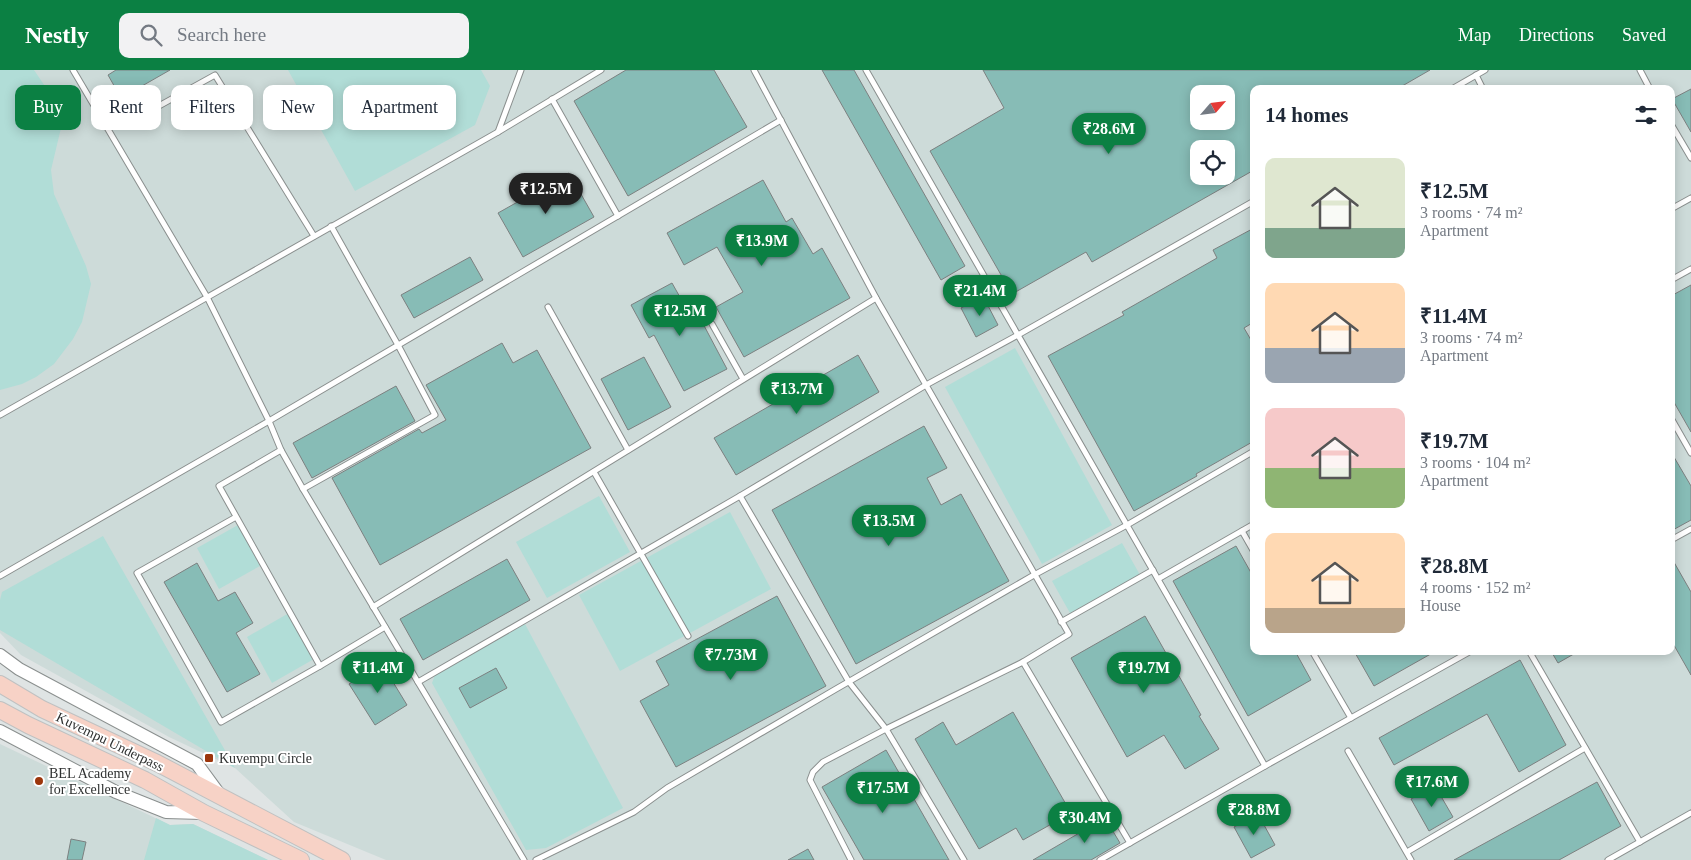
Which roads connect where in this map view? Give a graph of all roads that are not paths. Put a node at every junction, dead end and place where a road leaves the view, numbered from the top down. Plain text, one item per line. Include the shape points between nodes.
1 (72, 70) edge
2 (521, 70) edge
3 (601, 70) edge
4 (754, 70) edge
5 (866, 70) edge
6 (1485, 70) edge
7 (1640, 70) edge
8 (1476, 75) junction
9 (1459, 85) edge
10 (1481, 85) edge
11 (1648, 85) edge
12 (552, 99) junction
13 (161, 105) edge
14 (781, 120) junction
15 (1675, 131) edge
16 (498, 132) junction
17 (1691, 158) edge
18 (1691, 198) edge
19 (1250, 203) edge
20 (1675, 207) edge
21 (618, 216) junction
22 (331, 226) junction
23 (314, 236) junction
24 (1691, 269) edge
25 (1675, 278) edge
26 (207, 297) junction
27 (876, 298) junction
28 (548, 307) dead end
29 (712, 324) dead end
30 (1018, 335) junction
31 (398, 345) junction
32 (743, 379) junction
33 (926, 385) junction
34 (0, 415) edge
35 (269, 421) junction
36 (1675, 425) edge
37 (281, 450) junction
38 (628, 450) junction
39 (1250, 453) edge
40 (1691, 453) edge
41 (594, 472) junction
42 (303, 489) junction
43 (740, 496) junction
44 (236, 517) junction
45 (1127, 525) junction
46 (1250, 526) edge
47 (1691, 529) edge
48 (1242, 531) junction
49 (1675, 538) edge
50 (1250, 545) edge
51 (640, 554) junction
52 (1153, 570) junction
53 (1034, 575) junction
54 (0, 576) edge
55 (1158, 579) junction
56 (373, 607) junction
57 (1061, 622) junction
58 (385, 627) junction
59 (688, 636) dead end
60 (0, 655) edge
61 (1314, 655) edge
62 (1464, 655) edge
63 (1530, 655) edge
64 (1023, 662) junction
65 (320, 666) junction
66 (418, 682) junction
67 (849, 682) junction
68 (0, 684) edge
69 (0, 710) edge
70 (1351, 718) junction
71 (886, 729) junction
72 (0, 731) edge
73 (1585, 748) junction
74 (1348, 751) dead end
75 (1265, 766) junction
76 (221, 798) junction
77 (204, 813) junction
78 (1691, 813) edge
79 (1640, 842) junction
80 (1130, 843) junction
81 (1407, 852) junction
82 (301, 860) edge
83 (342, 860) edge
84 (524, 860) edge
85 (536, 860) edge
86 (851, 860) edge
87 (964, 860) edge
88 (1100, 860) edge
89 (1411, 860) edge
90 (1608, 860) edge

1 - 26 lane
2 - 16 lane
3 - 12 lane
4 - 14 lane
5 - 30 lane
6 - 8 lane
7 - 11 lane
8 - 9 lane
8 - 10 lane
12 - 16 lane
12 - 21 lane
13 - 23 lane via 215,75
14 - 21 lane
14 - 27 lane
15 - 17 lane
16 - 22 lane
18 - 20 lane
19 - 30 lane
21 - 31 lane
22 - 23 lane
22 - 31 lane
23 - 26 lane
24 - 25 lane
26 - 34 lane
26 - 35 lane
27 - 32 lane
27 - 33 lane
28 - 38 lane
29 - 32 lane
30 - 33 lane
30 - 45 lane
31 - 35 lane
31 - 42 lane via 435,416
32 - 38 lane
33 - 43 lane
33 - 53 lane
35 - 37 lane
35 - 54 lane
36 - 40 lane
37 - 42 lane
37 - 44 lane via 219,486
38 - 41 lane
39 - 45 lane
41 - 51 lane
41 - 56 lane
42 - 56 lane
43 - 51 lane
43 - 67 lane
44 - 65 lane
44 - 65 lane via 137,573 220,722
45 - 52 lane
45 - 53 lane
46 - 48 lane
47 - 49 lane
48 - 50 lane
48 - 55 lane
51 - 59 lane
51 - 66 lane
52 - 55 lane
52 - 57 lane
53 - 57 lane
53 - 67 lane
55 - 75 lane
56 - 58 lane
57 - 64 lane via 1069,634
58 - 65 lane
58 - 66 lane
60 - 76 street via 19,669 197,764
61 - 70 lane
62 - 70 lane
63 - 73 lane
64 - 71 lane
64 - 80 lane
66 - 84 lane
67 - 71 lane
67 - 85 lane via 667,788 634,812
68 - 76 highway, Kuvempu Underpass via 42,709 157,763
69 - 77 highway, Kuvempu Underpass via 145,780
70 - 75 lane
71 - 86 lane via 823,762 810,780
71 - 87 lane
72 - 77 street via 116,792 166,812
73 - 79 lane
73 - 81 lane
74 - 81 lane
75 - 80 lane
76 - 83 highway, Kuvempu Underpass
77 - 82 highway, Kuvempu Underpass
78 - 79 lane
79 - 90 lane
80 - 88 lane
81 - 89 lane

